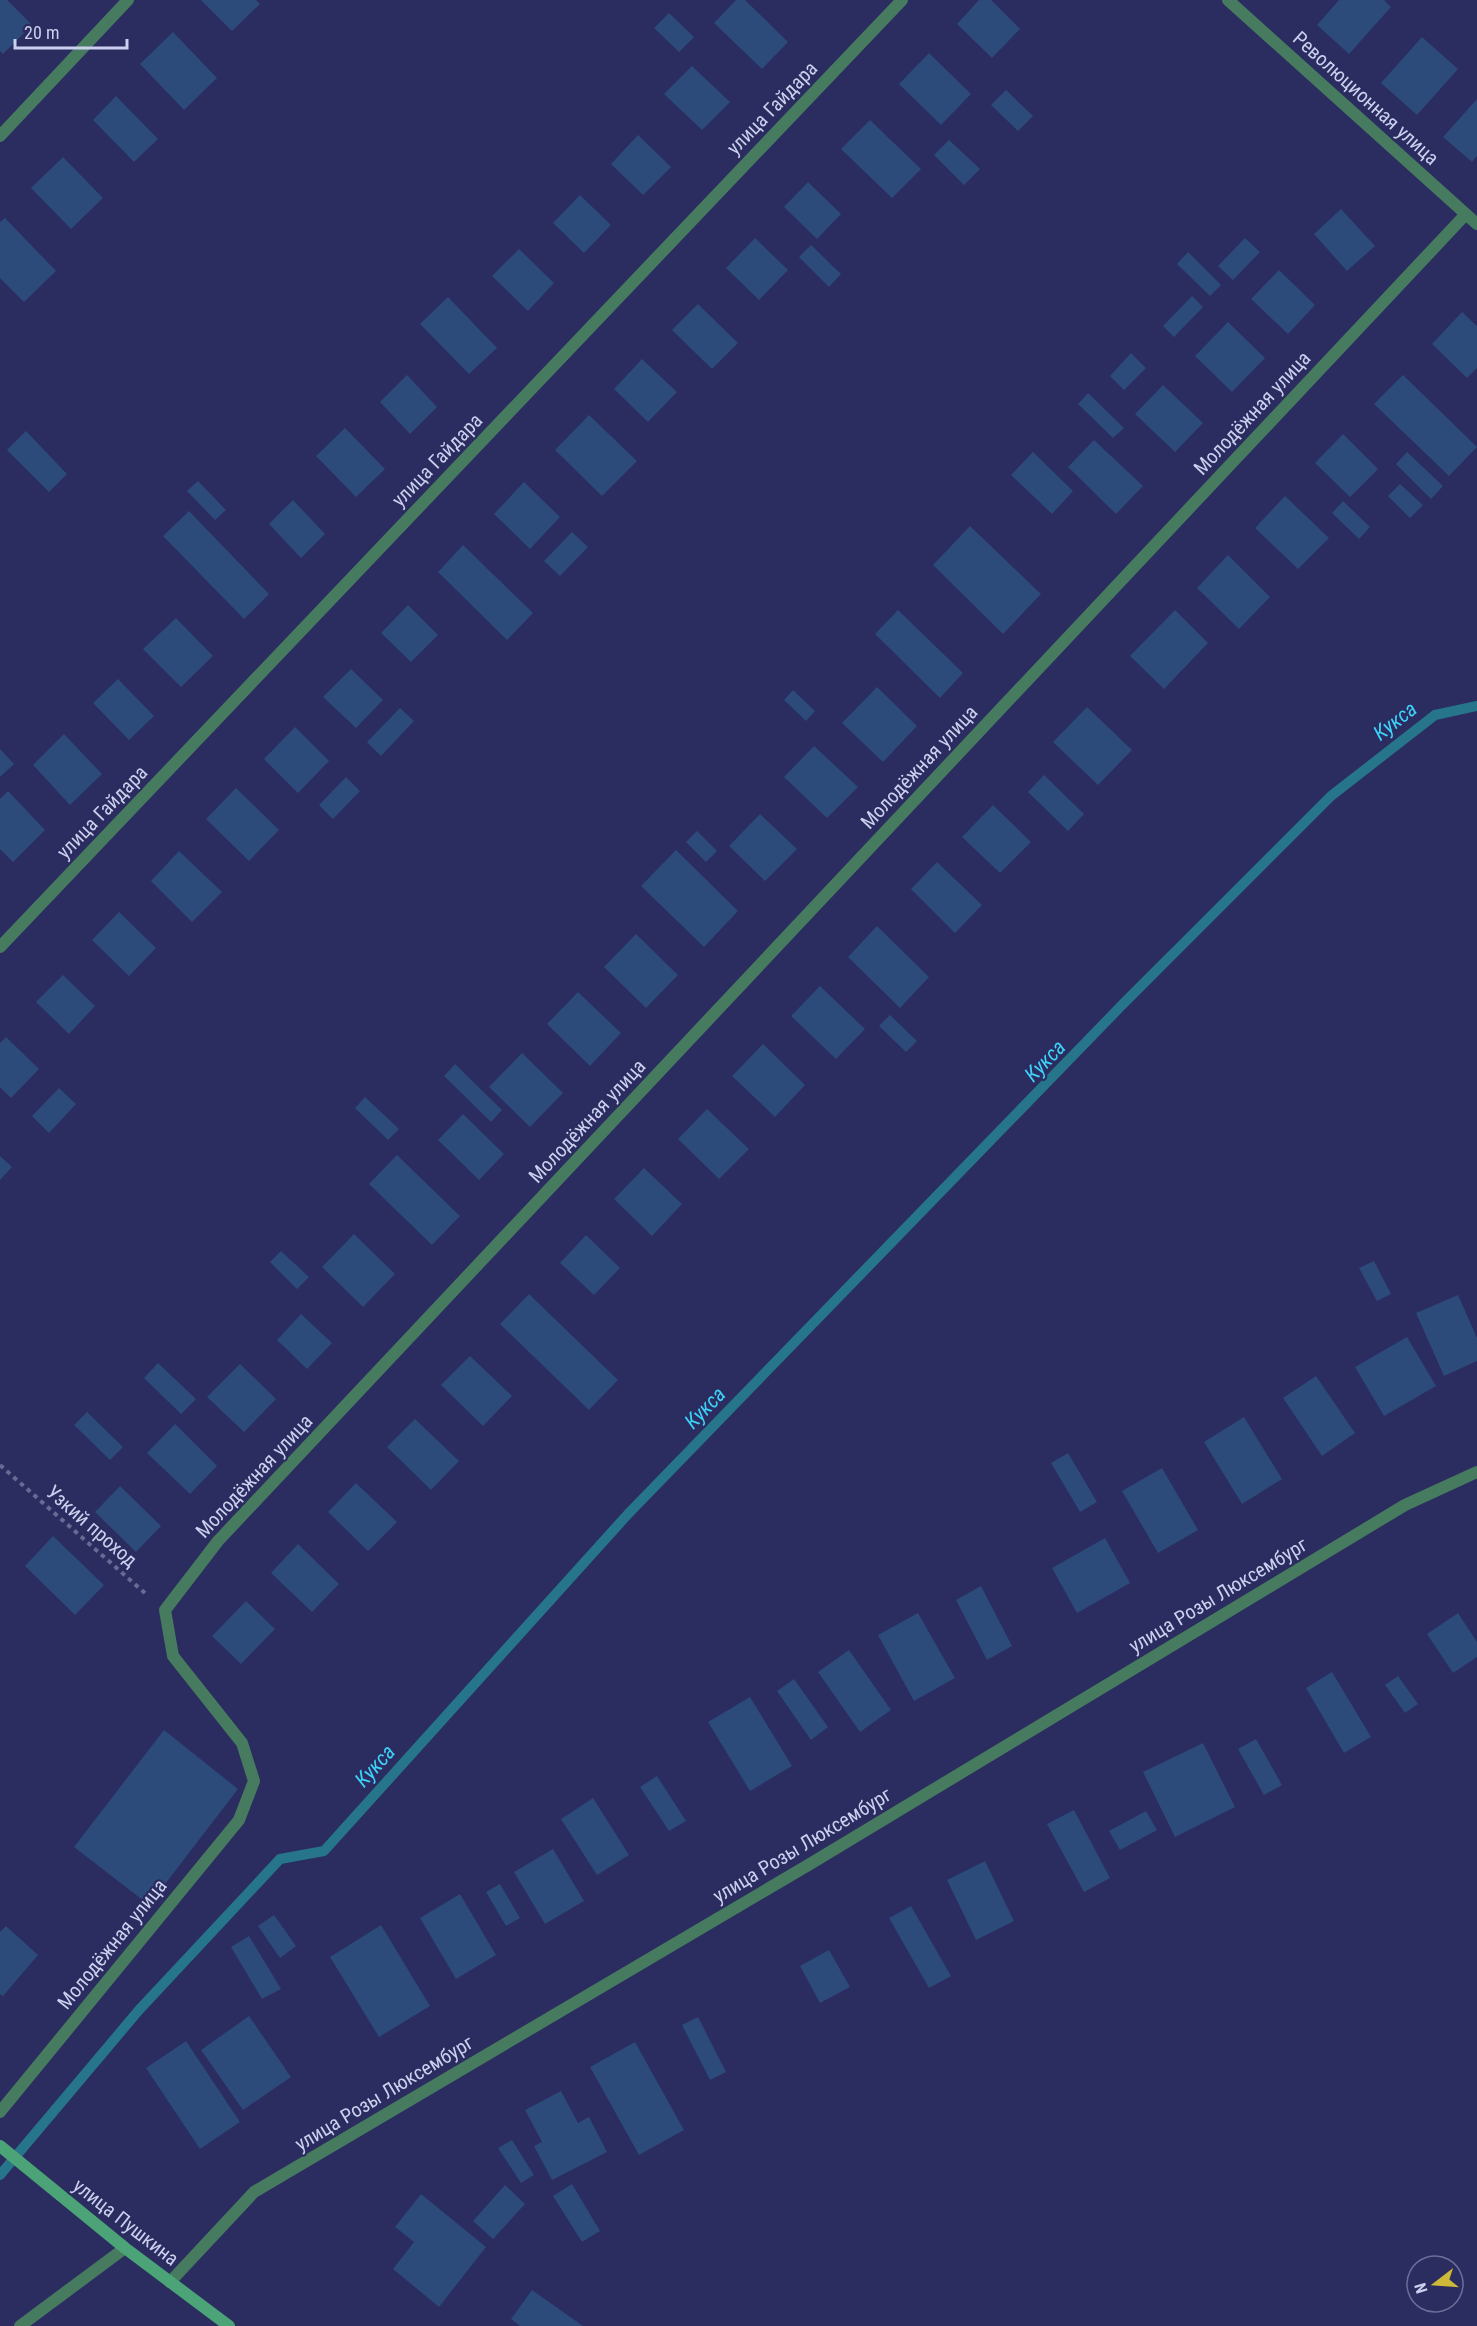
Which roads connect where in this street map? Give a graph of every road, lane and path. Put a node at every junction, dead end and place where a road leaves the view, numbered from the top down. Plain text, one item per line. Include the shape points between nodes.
1 (128, 0) edge
2 (902, 0) edge
3 (1228, 0) edge
4 (0, 136) edge
5 (1466, 214) junction
6 (1477, 224) edge
7 (0, 947) edge
8 (0, 1465) edge
9 (1477, 1472) edge
10 (165, 1610) junction
11 (0, 2112) edge
12 (3, 2149) edge
13 (125, 2248) junction
14 (170, 2282) junction
15 (20, 2326) edge
16 (229, 2326) edge

1 - 4 street
2 - 7 street, улица Гайдара
3 - 5 street, Революционная улица
5 - 6 street, Революционная улица
5 - 10 street, Молодёжная улица via 218,1541
8 - 10 path, Узкий проход
9 - 14 street, улица Розы Люксембург via 1405,1505 821,1858 254,2192
10 - 11 street, Молодёжная улица via 173,1656 242,1743 254,1781 239,1820
12 - 13 street, улица Пушкина
13 - 14 street, улица Пушкина
13 - 15 street
14 - 16 street, улица Пушкина

